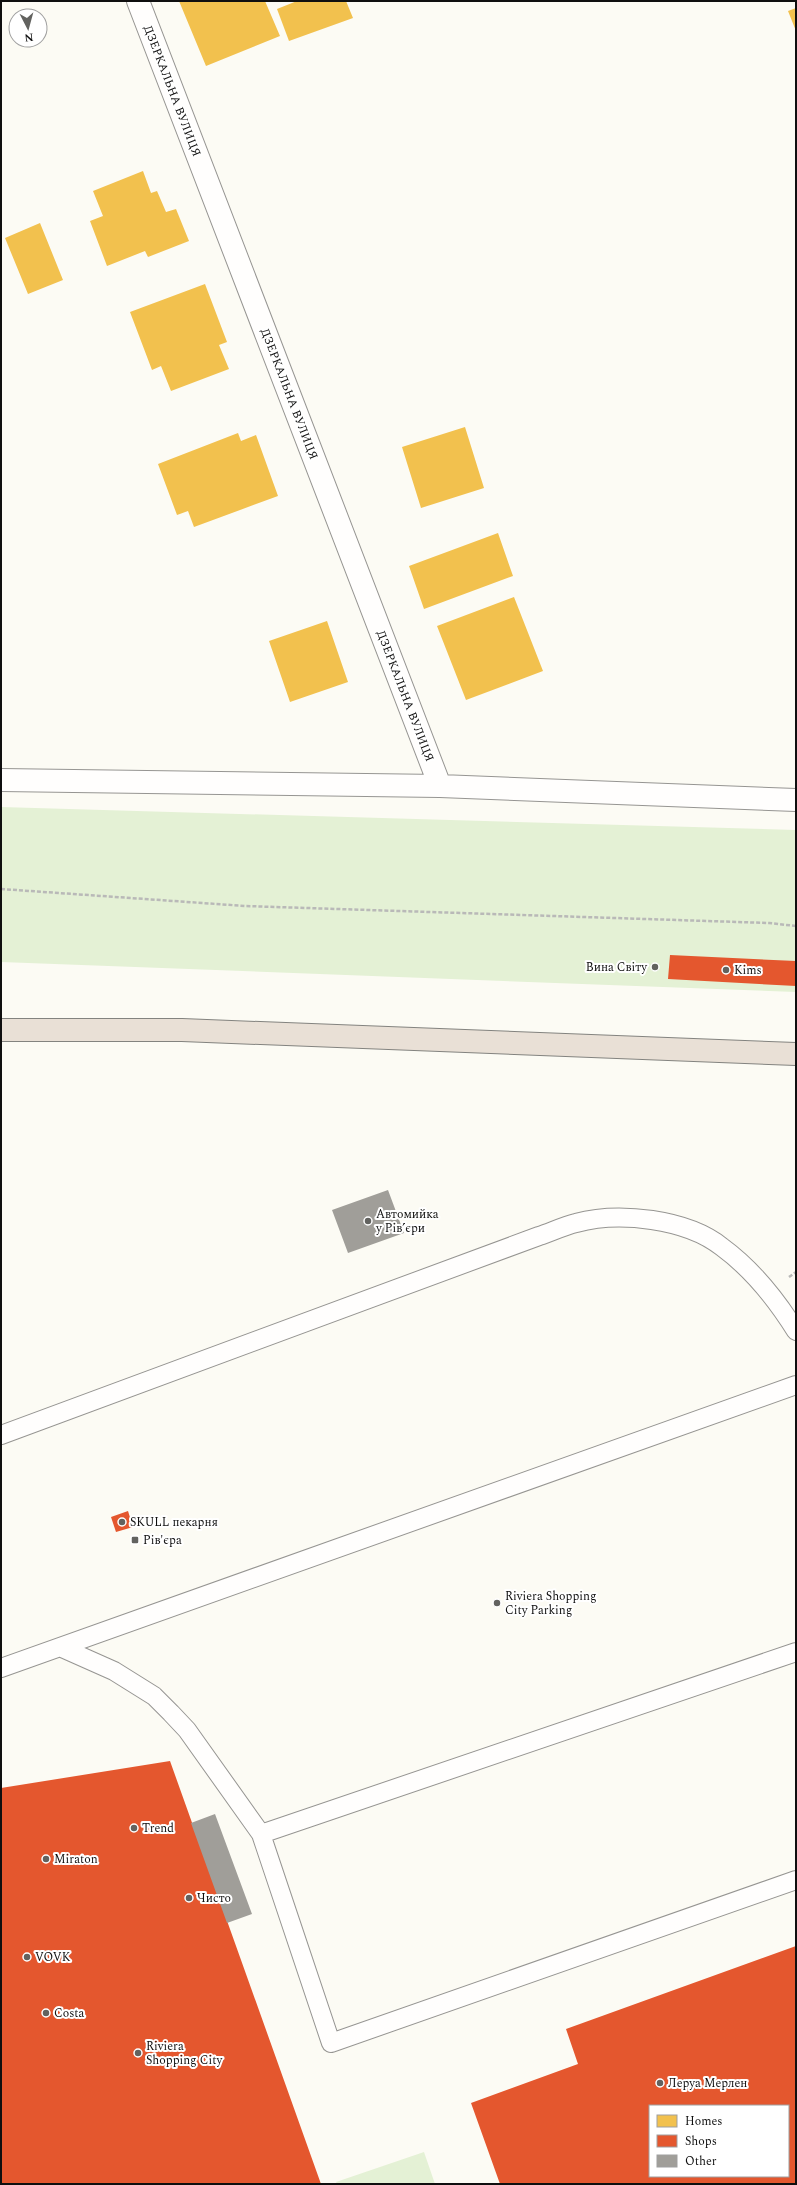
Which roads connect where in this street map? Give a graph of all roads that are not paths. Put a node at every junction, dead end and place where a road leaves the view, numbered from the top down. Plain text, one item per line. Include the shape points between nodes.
1 (138, 1) edge
2 (1, 780) edge
3 (440, 786) junction
4 (796, 800) edge
5 (1, 1030) edge
6 (796, 1054) edge
7 (796, 1331) edge
8 (796, 1385) edge
9 (1, 1435) edge
10 (60, 1647) junction
11 (796, 1652) edge
12 (1, 1668) edge
13 (261, 1834) junction
14 (796, 1880) edge

1 - 3 street, ДЗЕРКАЛЬНА ВУЛИЦЯ
2 - 3 street
3 - 4 street
5 - 6 highway via 190,1031
7 - 9 lane via 769,1292 721,1245 669,1223 642,1218 595,1219 576,1223
8 - 10 lane
10 - 12 lane
10 - 13 lane via 114,1670 154,1696 188,1730
11 - 13 lane
13 - 14 lane via 331,2044

